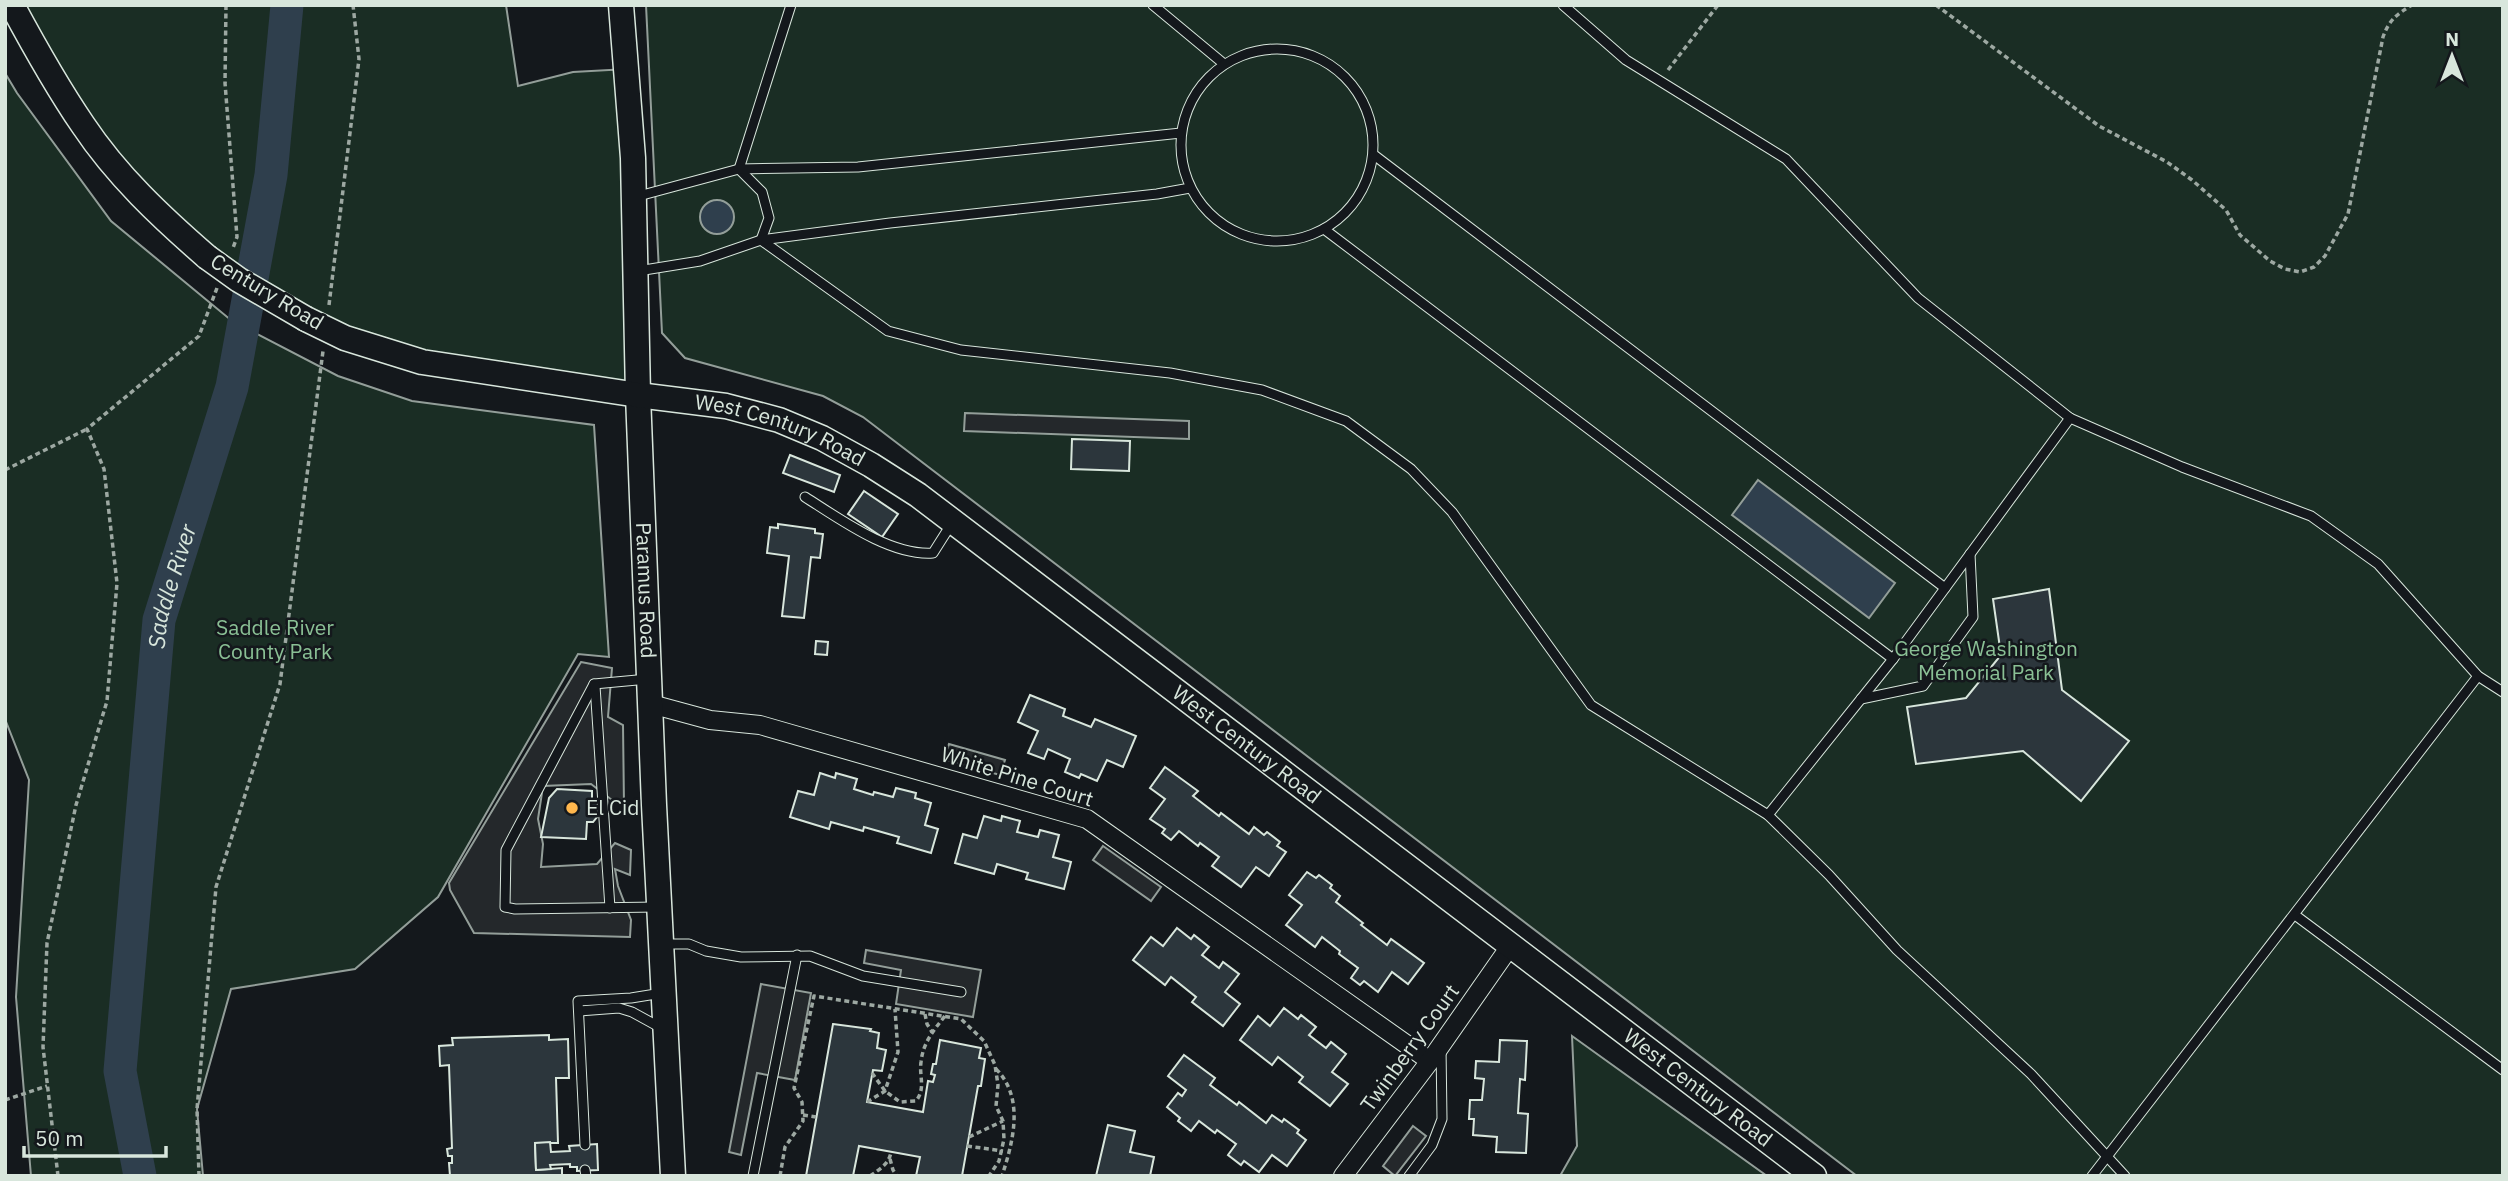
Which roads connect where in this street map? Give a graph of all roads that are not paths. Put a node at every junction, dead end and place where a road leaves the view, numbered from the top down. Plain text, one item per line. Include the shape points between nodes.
1 (12, 5) edge
2 (621, 5) edge
3 (791, 5) edge
4 (1153, 5) edge
5 (1563, 5) edge
6 (1224, 64) junction
7 (1181, 133) junction
8 (1374, 155) junction
9 (739, 169) junction
10 (1190, 188) junction
11 (634, 197) junction
12 (1324, 229) junction
13 (761, 240) junction
14 (636, 271) junction
15 (638, 395) junction
16 (2070, 418) junction
17 (805, 498) dead end
18 (952, 521) junction
19 (1970, 554) junction
20 (1945, 588) junction
21 (1893, 659) junction
22 (2478, 676) junction
23 (594, 684) junction
24 (650, 692) junction
25 (2503, 692) edge
26 (1861, 698) junction
27 (1768, 815) junction
28 (659, 906) junction
29 (610, 908) junction
30 (2295, 915) junction
31 (661, 944) junction
32 (1511, 945) junction
33 (797, 955) junction
34 (961, 992) dead end
35 (663, 993) junction
36 (579, 1006) junction
37 (665, 1030) junction
38 (1441, 1045) junction
39 (1430, 1061) junction
40 (2503, 1070) edge
41 (585, 1145) dead end
42 (2106, 1155) junction
43 (673, 1176) edge
44 (753, 1176) edge
45 (1343, 1176) edge
46 (1409, 1176) edge
47 (1814, 1176) edge
48 (2092, 1176) edge
49 (2125, 1176) edge

1 - 15 main road, Century Road, bridge via 106,157 151,206 239,280 316,324 384,352 422,362
2 - 11 main road, Paramus Road
3 - 9 lane
4 - 6 lane
5 - 16 lane via 1626,60 1786,159 1918,298
6 - 7 lane via 1195,94
6 - 8 lane via 1257,50 1294,50 1327,62 1354,87 1370,119
7 - 9 lane via 858,167
7 - 10 lane via 1181,161
8 - 12 lane via 1366,185 1349,210
8 - 20 lane
9 - 11 lane
9 - 13 lane via 762,192 769,218
10 - 12 lane via 1214,219 1248,237 1287,241
10 - 13 lane
11 - 14 main road, Paramus Road
12 - 21 lane
13 - 14 lane via 700,261
13 - 27 lane via 888,331 961,350 1170,373 1262,390 1346,421 1411,470 1452,512 1591,705
14 - 15 main road, Paramus Road
15 - 18 main road, West Century Road via 726,406 779,420 871,465
15 - 24 main road, Paramus Road
16 - 19 lane
16 - 22 lane via 2311,516 2378,564
17 - 18 lane via 860,531 919,554 933,553
18 - 32 main road, West Century Road
19 - 20 lane
19 - 26 lane via 1973,617 1923,686
20 - 21 lane
21 - 26 lane
22 - 25 lane
22 - 30 lane
23 - 24 lane
23 - 29 lane
23 - 29 lane via 506,850 505,907
24 - 28 main road, Paramus Road
24 - 39 street, White Pine Court via 710,720 760,725 1087,819
26 - 27 lane
27 - 42 lane via 1897,950 2031,1074
28 - 29 lane
28 - 31 main road, Paramus Road
30 - 40 lane
30 - 42 lane
31 - 33 lane via 689,944 741,957
31 - 35 main road, Paramus Road
32 - 38 street, Twinberry Court
32 - 47 main road, West Century Road
33 - 34 lane via 821,958 863,976
33 - 44 lane
35 - 36 lane
35 - 37 main road, Paramus Road
36 - 37 lane via 619,1008
36 - 41 lane
37 - 43 main road, Paramus Road
38 - 39 street, Twinberry Court
38 - 46 lane via 1442,1119 1432,1144
39 - 45 street, Twinberry Court
42 - 48 lane
42 - 49 lane

